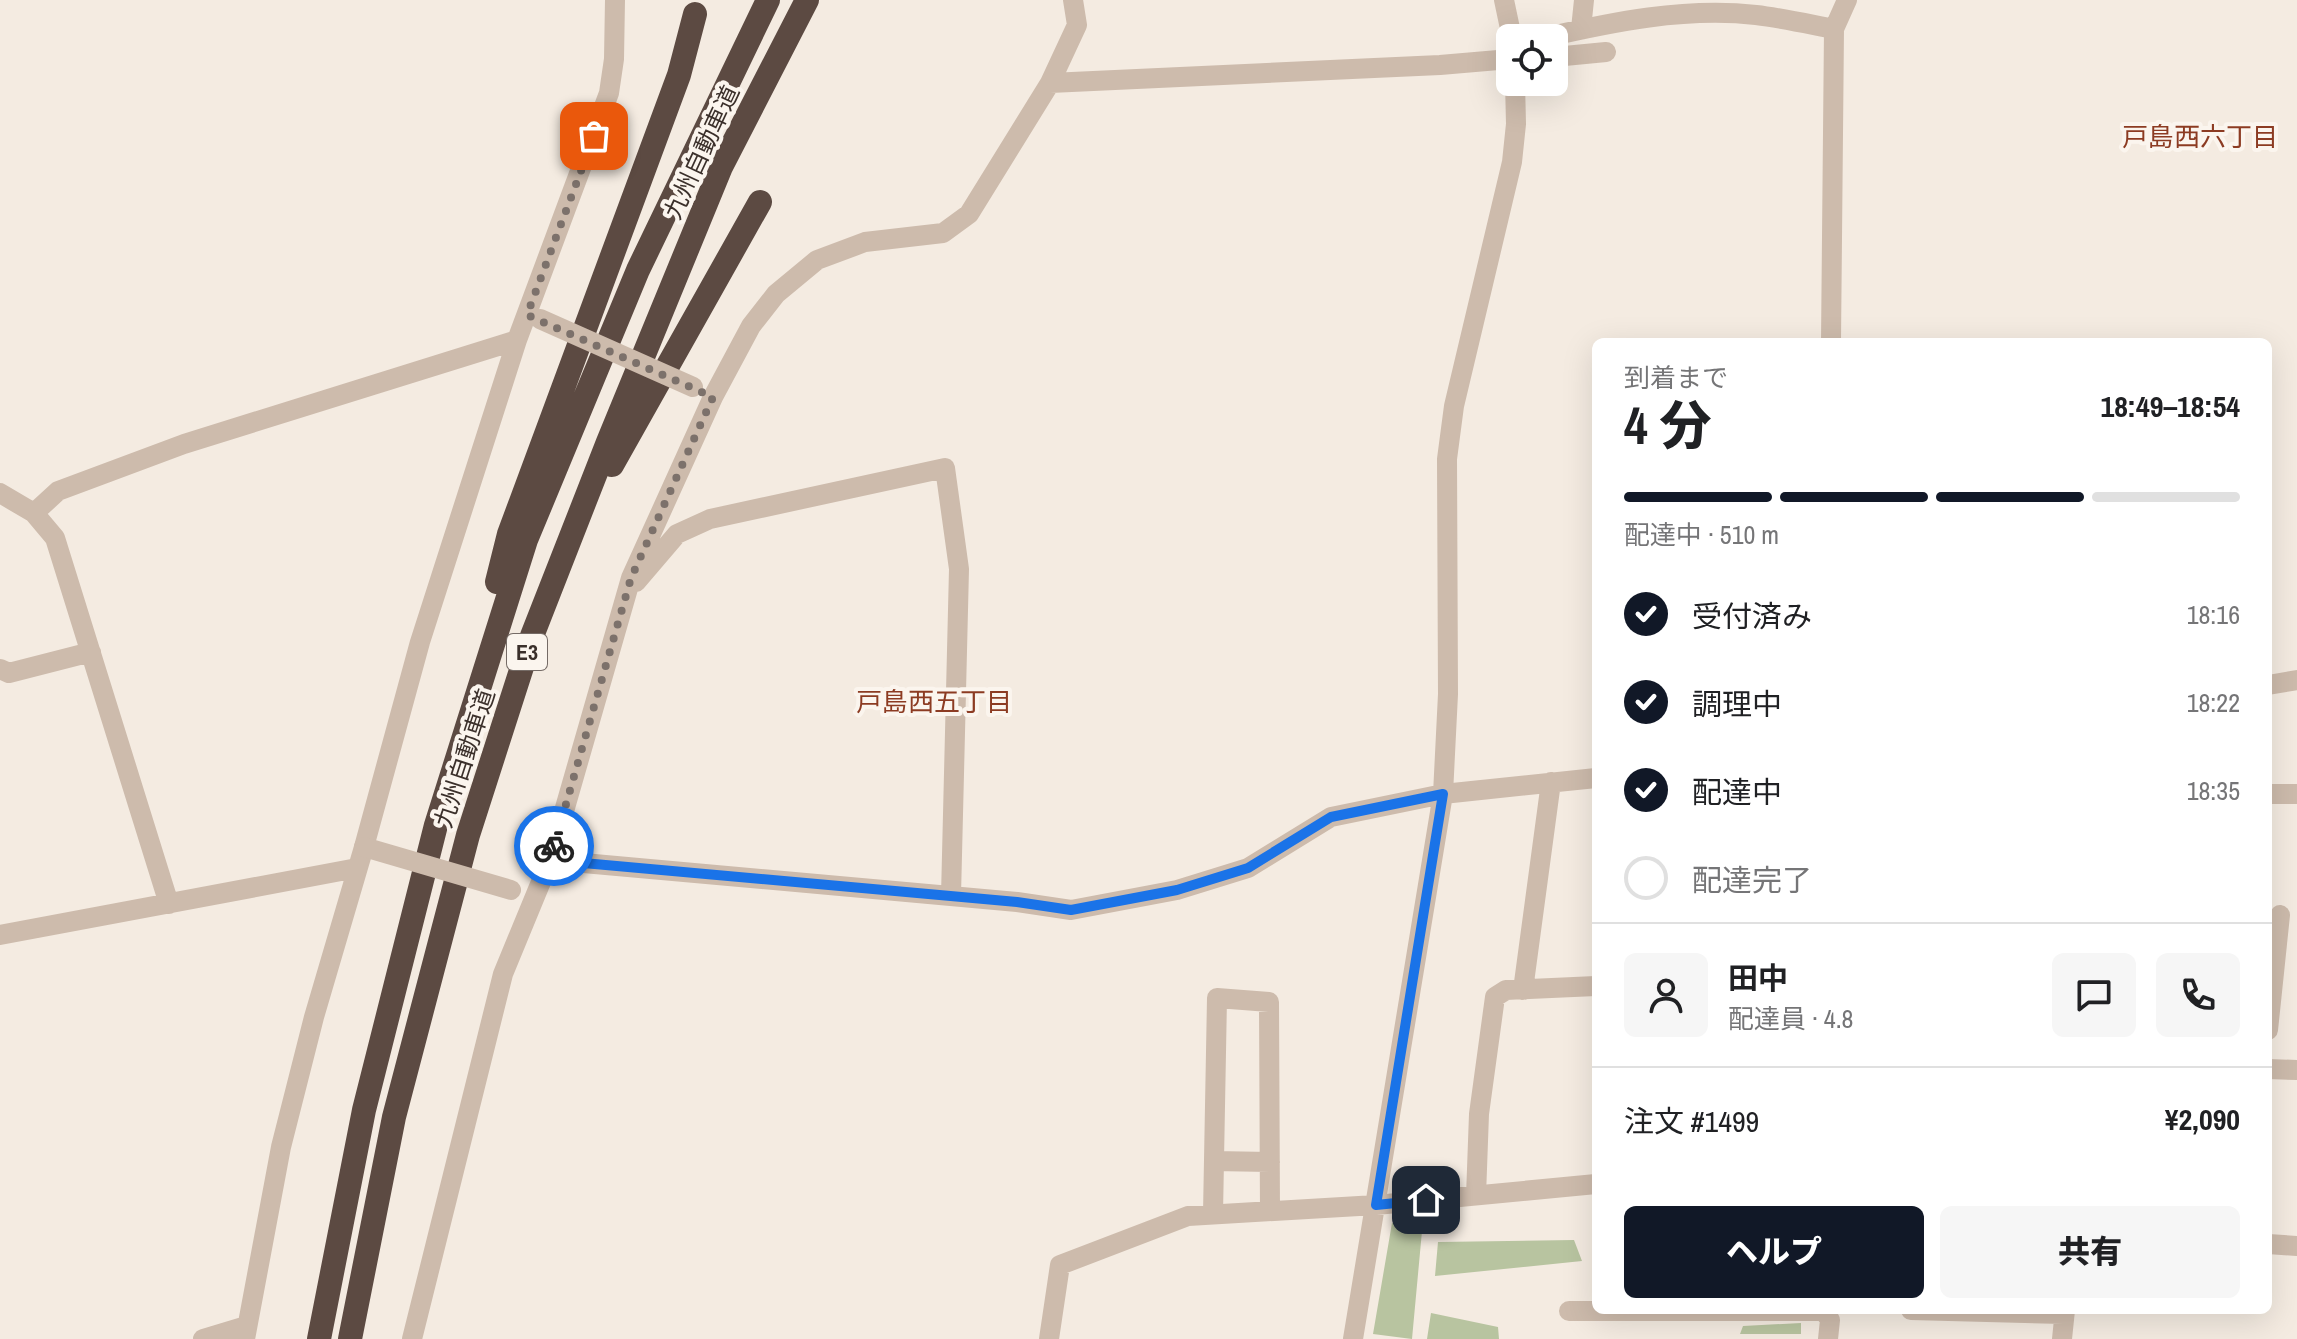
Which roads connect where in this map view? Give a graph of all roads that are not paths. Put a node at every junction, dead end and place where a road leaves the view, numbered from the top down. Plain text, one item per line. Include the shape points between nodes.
1 (615, 0) edge
2 (768, 0) edge
3 (807, 0) edge
4 (1073, 0) edge
5 (1504, 0) edge
6 (1584, 0) edge
7 (1847, 0) edge
8 (1756, 8) edge
9 (695, 14) dead end
10 (1509, 24) edge
11 (1581, 29) junction
12 (1834, 29) junction
13 (1568, 32) edge
14 (1606, 52) dead end
15 (1568, 56) edge
16 (1496, 60) edge
17 (1050, 83) junction
18 (1515, 96) edge
19 (760, 202) dead end
20 (534, 317) junction
21 (1831, 338) edge
22 (517, 340) junction
23 (713, 397) junction
24 (0, 493) edge
25 (34, 513) junction
26 (574, 533) junction
27 (626, 594) junction
28 (91, 652) junction
29 (0, 669) edge
30 (2297, 680) edge
31 (2272, 684) edge
32 (1592, 778) edge
33 (1551, 782) junction
34 (1443, 794) junction
35 (2272, 794) edge
36 (2297, 794) edge
37 (436, 825) junction
38 (364, 847) junction
39 (550, 860) junction
40 (357, 868) junction
41 (951, 896) junction
42 (536, 898) junction
43 (169, 904) junction
44 (2280, 915) dead end
45 (0, 935) edge
46 (1592, 986) edge
47 (1523, 990) junction
48 (2272, 992) edge
49 (2272, 1069) edge
50 (2297, 1070) edge
51 (1214, 1161) junction
52 (1270, 1162) junction
53 (1592, 1184) edge
54 (1476, 1196) junction
55 (1376, 1205) junction
56 (1270, 1211) junction
57 (1213, 1214) junction
58 (2272, 1244) edge
59 (2297, 1246) edge
60 (1569, 1311) dead end
61 (1592, 1311) edge
62 (1830, 1314) edge
63 (2064, 1314) edge
64 (246, 1332) edge
65 (203, 1339) edge
66 (319, 1339) edge
67 (350, 1339) edge
68 (412, 1339) edge
69 (1049, 1339) edge
70 (1353, 1339) edge
71 (1828, 1339) edge
72 (2062, 1339) edge

1 - 20 street via 609,93
2 - 37 highway, 九州自動車道 / E3 via 638,270 526,540
3 - 26 highway, 九州自動車道 / E3 via 721,167
4 - 17 street via 1077,25
5 - 10 street
6 - 11 street
7 - 12 street
8 - 11 street
8 - 12 street
9 - 37 highway via 679,75 509,534
11 - 13 street
12 - 21 street
14 - 15 street
16 - 17 street
17 - 23 street via 969,214 943,233 865,242 817,260 776,294 751,326
18 - 34 street via 1512,162 1454,406 1447,459
19 - 26 highway
20 - 22 street
20 - 23 street, bridge
22 - 25 street via 184,444 58,491
22 - 38 street via 420,642
23 - 27 street
24 - 25 street
25 - 28 street via 55,538
26 - 67 highway, 九州自動車道 / E3 via 532,636 468,835 394,1117
27 - 39 street
27 - 41 street via 677,534 710,519 945,468 959,569
28 - 29 street via 9,673
28 - 43 street
30 - 31 street
32 - 33 street
33 - 34 street
33 - 47 street
34 - 41 street via 1331,817 1248,868 1177,890 1071,910
34 - 55 street
35 - 36 street
37 - 66 highway, 九州自動車道 / E3 via 364,1110
38 - 40 street
38 - 42 street, bridge
39 - 41 street
39 - 42 street
40 - 43 street
40 - 64 street via 281,1147
42 - 68 street via 503,974
43 - 45 street
44 - 48 street
46 - 47 street
47 - 54 street via 1506,990 1495,997 1479,1114
49 - 50 street
51 - 52 street
51 - 52 street via 1217,998 1269,1002
51 - 57 street
52 - 56 street
53 - 54 street
54 - 55 street
55 - 56 street
55 - 70 street
56 - 57 street
57 - 69 street via 1188,1216 1060,1265
58 - 59 street
60 - 61 street
62 - 71 street
63 - 72 street
64 - 65 street

